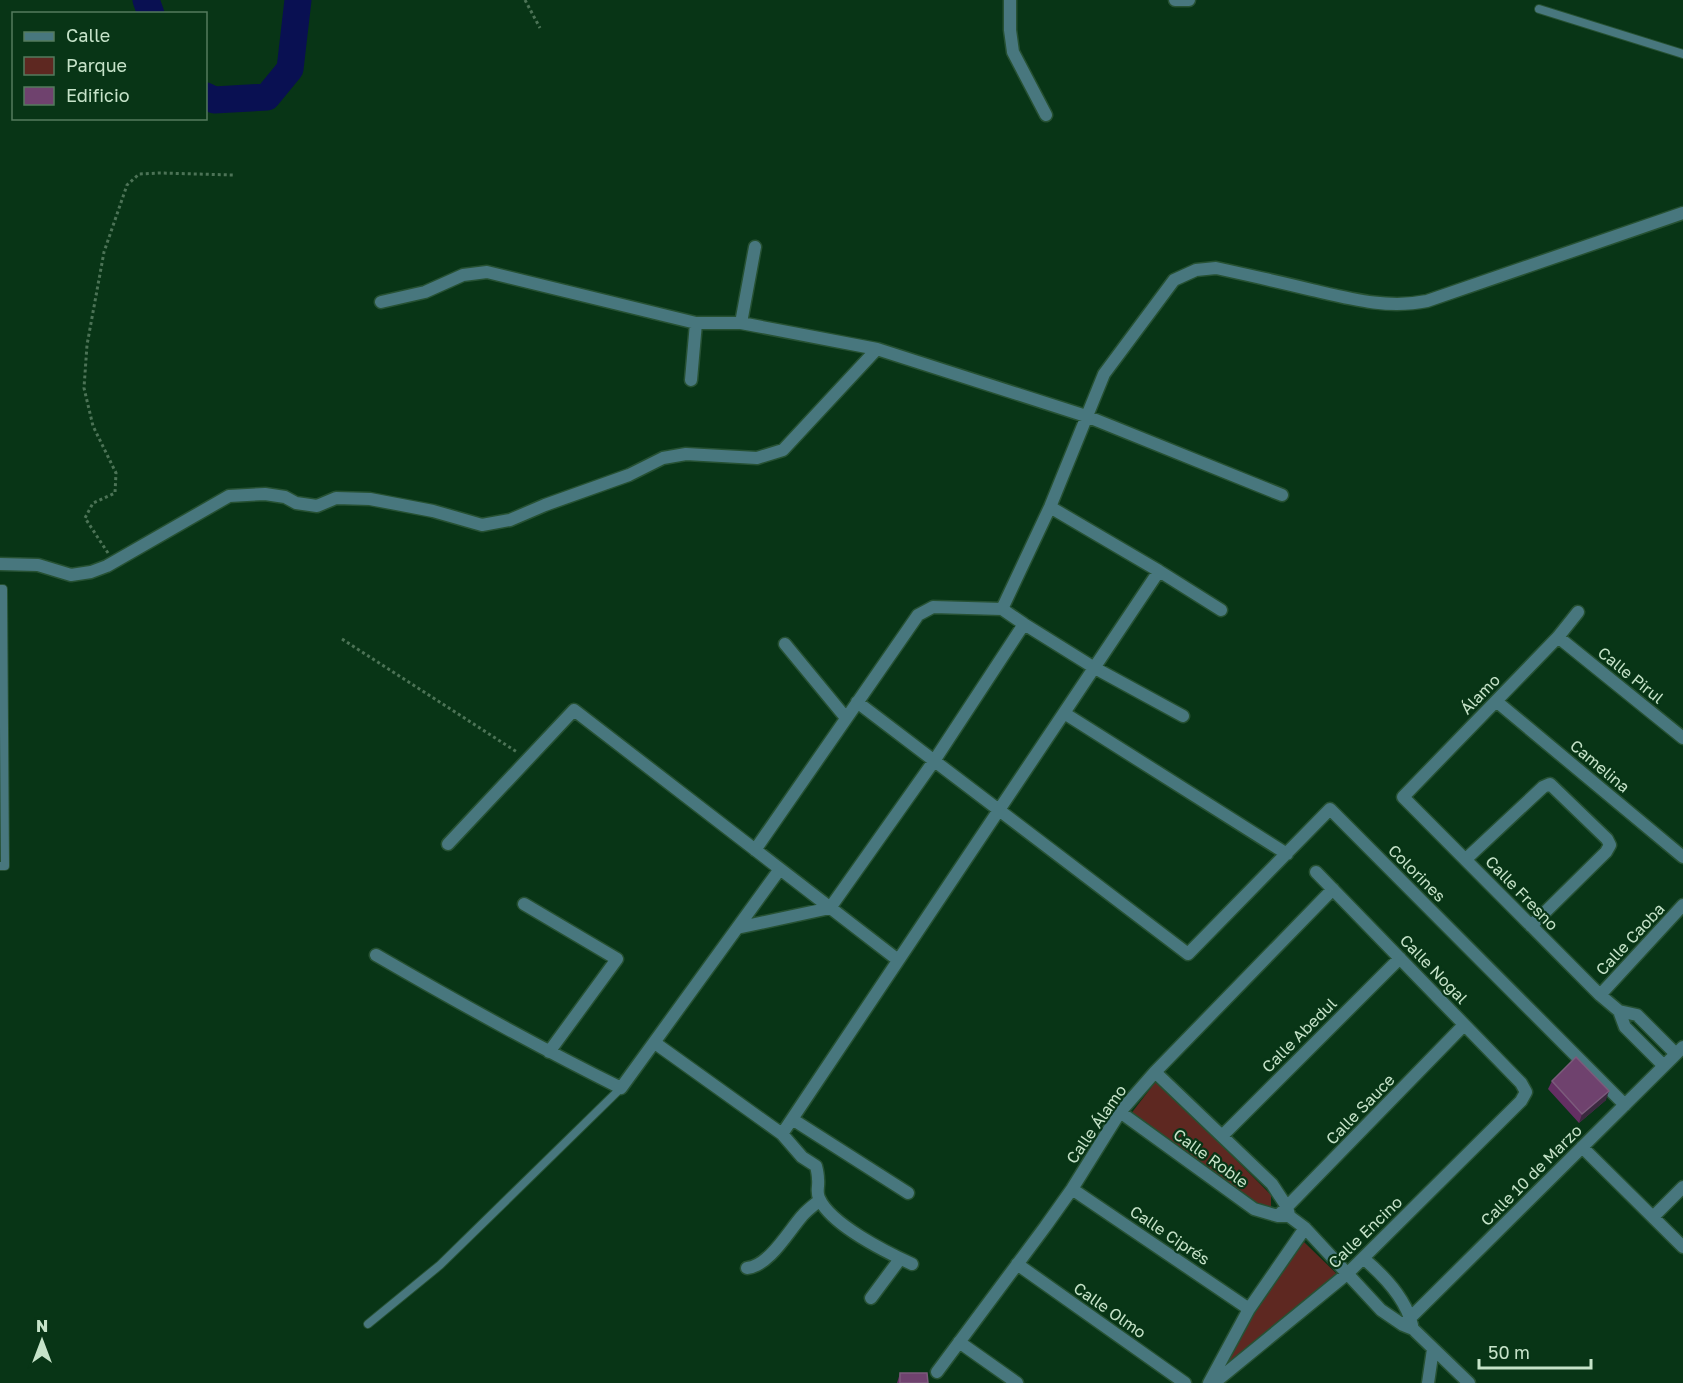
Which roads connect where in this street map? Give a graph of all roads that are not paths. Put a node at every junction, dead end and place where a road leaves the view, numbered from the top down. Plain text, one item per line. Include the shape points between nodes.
1 (1010, 0) edge
2 (1175, 0) edge
3 (1190, 0) edge
4 (1539, 9) dead end
5 (1683, 54) edge
6 (1046, 115) dead end
7 (1683, 213) edge
8 (755, 247) dead end
9 (381, 302) dead end
10 (696, 323) junction
11 (741, 323) junction
12 (877, 349) junction
13 (691, 380) dead end
14 (1086, 416) junction
15 (1282, 495) dead end
16 (1050, 507) junction
17 (0, 564) edge
18 (1159, 571) junction
19 (0, 590) edge
20 (1002, 609) junction
21 (1221, 610) dead end
22 (1578, 612) dead end
23 (1024, 624) junction
24 (1558, 637) junction
25 (785, 644) dead end
26 (1093, 667) junction
27 (1496, 701) junction
28 (858, 702) junction
29 (1064, 713) junction
30 (1183, 716) dead end
31 (846, 718) junction
32 (1683, 738) edge
33 (934, 761) junction
34 (1403, 797) joint
35 (1000, 810) junction
36 (448, 844) dead end
37 (755, 850) junction
38 (1287, 854) junction
39 (1683, 857) edge
40 (1466, 859) junction
41 (0, 866) edge
42 (780, 869) junction
43 (1316, 872) dead end
44 (1333, 889) junction
45 (524, 904) dead end
46 (1683, 905) edge
47 (830, 908) junction
48 (1531, 926) junction
49 (737, 928) junction
50 (376, 955) dead end
51 (1400, 958) junction
52 (898, 960) junction
53 (1600, 996) junction
54 (1619, 1011) junction
55 (1464, 1025) junction
56 (654, 1042) junction
57 (1679, 1051) edge
58 (549, 1052) junction
59 (1664, 1066) junction
60 (1155, 1072) junction
61 (621, 1088) junction
62 (1526, 1092) joint
63 (1625, 1105) junction
64 (1120, 1112) junction
65 (792, 1119) junction
66 (782, 1134) junction
67 (1222, 1136) junction
68 (1582, 1147) junction
69 (1683, 1187) edge
70 (1072, 1189) junction
71 (908, 1193) dead end
72 (820, 1200) junction
73 (1285, 1213) junction
74 (1653, 1217) junction
75 (1305, 1228) junction
76 (1683, 1247) edge
77 (1363, 1258) junction
78 (1017, 1264) junction
79 (747, 1268) dead end
80 (1348, 1273) junction
81 (871, 1298) dead end
82 (1249, 1309) junction
83 (368, 1324) dead end
84 (1409, 1324) junction
85 (959, 1342) junction
86 (1433, 1349) junction
87 (937, 1372) dead end
88 (1017, 1383) edge
89 (1185, 1383) edge
90 (1209, 1383) edge
91 (1214, 1383) edge
92 (1428, 1383) edge
93 (1469, 1383) edge

1 - 6 street via 1013,52
2 - 3 street
4 - 5 lane
7 - 14 street via 1407,305 1351,299 1216,268 1196,270 1174,279 1104,374
8 - 11 street
9 - 10 street via 425,292 463,275 488,272
10 - 11 street
10 - 13 street
11 - 12 street
12 - 14 street
12 - 17 street via 783,450 757,458 686,454 663,458 510,520 482,525 370,499 336,498 317,506 265,494 229,496 91,572 71,575 38,565
14 - 15 street
14 - 16 street
16 - 18 street
16 - 20 street
18 - 21 street
18 - 26 street
19 - 41 lane via 3,589 5,866
20 - 23 street
20 - 28 street via 933,607 918,615
22 - 24 street, Álamo
23 - 26 street
23 - 33 street
24 - 27 street, Álamo
24 - 32 street, Calle Pirul
25 - 31 street
26 - 29 street
26 - 30 street
27 - 34 street, Álamo
27 - 39 street, Camelina
28 - 31 street
28 - 33 street
29 - 35 street
29 - 38 street
31 - 37 street
33 - 35 street
33 - 47 street
34 - 40 street, Calle Fresno
35 - 38 street, Colorines via 1188,954
35 - 52 street
36 - 37 street via 574,710
37 - 42 street
38 - 63 street, Colorines via 1330,809
40 - 48 street, Calle Fresno
40 - 48 street via 1550,784 1607,839 1610,845 1606,852
42 - 47 street
42 - 49 street
43 - 44 street, Calle Nogal
44 - 51 street, Calle Nogal
44 - 60 street, Calle Álamo
45 - 58 street via 617,959
46 - 53 street, Calle Caoba
47 - 49 street
47 - 52 street
48 - 53 street, Calle Fresno
49 - 56 street
50 - 58 street
51 - 55 street, Calle Nogal
51 - 67 street, Calle Abedul
52 - 65 street
53 - 54 street, Calle Fresno
54 - 57 street, Calle Fresno via 1637,1015
54 - 59 street, Calle Fresno via 1625,1027
55 - 62 street, Calle Nogal
55 - 73 street, Calle Sauce
56 - 61 street
56 - 66 street
57 - 59 street, Calle 10 de Marzo
58 - 61 street
59 - 63 street, Calle 10 de Marzo
60 - 64 street, Calle Álamo
60 - 67 street, Calle Roble
61 - 83 lane via 440,1265
62 - 77 street, Calle Encino
63 - 68 street, Calle 10 de Marzo
64 - 70 street, Calle Álamo
64 - 73 street, Calle Roble via 1254,1209
65 - 66 street
65 - 71 street
66 - 72 street via 802,1157 816,1166
67 - 73 street, Calle Roble via 1272,1184
68 - 74 street
68 - 84 street, Calle 10 de Marzo
69 - 74 street
70 - 78 street, Calle Álamo
70 - 82 street, Calle Ciprés
72 - 79 street via 777,1248 753,1268
72 - 81 street via 830,1213 870,1243 906,1262
73 - 75 street, Calle Roble
74 - 76 street
75 - 80 street, Calle Roble
75 - 82 street
77 - 80 street, Calle Encino
77 - 84 street via 1397,1295
78 - 85 street, Calle Álamo
78 - 89 street, Calle Olmo
80 - 84 street, Calle Roble via 1381,1310
80 - 91 street, Calle Encino
82 - 90 street
84 - 86 street
85 - 87 street, Calle Álamo
85 - 88 street
86 - 92 street
86 - 93 street

